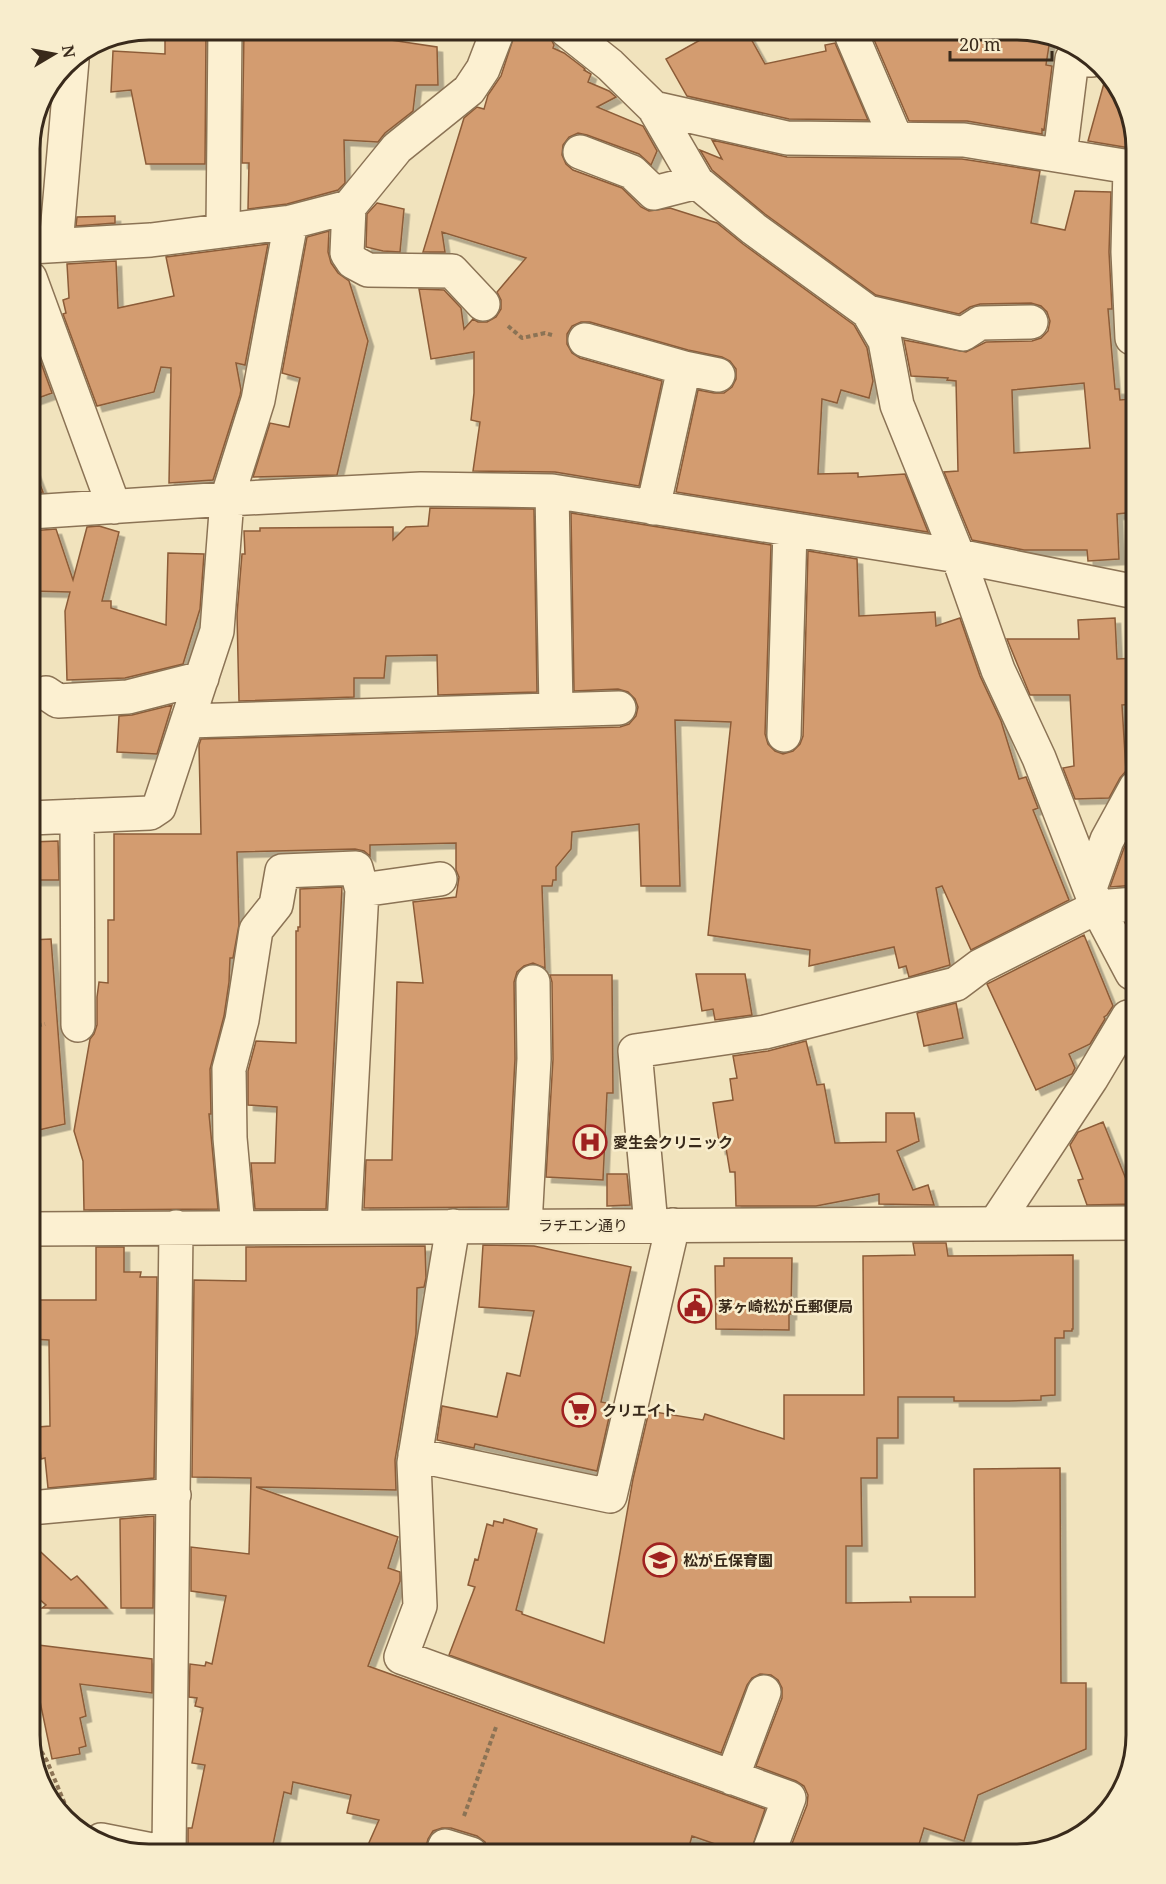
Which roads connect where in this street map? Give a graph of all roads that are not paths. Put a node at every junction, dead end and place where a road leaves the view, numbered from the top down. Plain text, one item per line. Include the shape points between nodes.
1 (225, 41) edge
2 (494, 41) edge
3 (580, 41) edge
4 (854, 41) edge
5 (1077, 59) edge
6 (68, 84) edge
7 (654, 108) junction
8 (896, 139) junction
9 (580, 152) dead end
10 (1060, 155) junction
11 (1126, 166) edge
12 (697, 182) junction
13 (349, 207) junction
14 (291, 222) junction
15 (223, 230) junction
16 (43, 246) edge
17 (483, 304) road end
18 (41, 308) edge
19 (868, 312) junction
20 (1031, 322) dead end
21 (585, 340) road end
22 (684, 368) junction
23 (718, 375) dead end
24 (552, 492) junction
25 (227, 499) junction
26 (114, 507) junction
27 (653, 508) junction
28 (41, 511) edge
29 (790, 530) junction
30 (958, 556) junction
31 (1126, 590) edge
32 (202, 678) junction
33 (46, 693) dead end
34 (619, 708) dead end
35 (556, 709) junction
36 (188, 721) junction
37 (784, 735) dead end
38 (1126, 805) edge
39 (77, 816) junction
40 (41, 818) edge
41 (440, 879) dead end
42 (362, 890) junction
43 (1094, 898) junction
44 (1126, 903) edge
45 (1126, 977) edge
46 (533, 982) dead end
47 (1126, 1012) edge
48 (78, 1025) dead end
49 (1126, 1223) edge
50 (995, 1224) junction
51 (525, 1225) junction
52 (662, 1225) junction
53 (344, 1226) junction
54 (453, 1226) junction
55 (176, 1227) junction
56 (238, 1227) junction
57 (40, 1229) edge
58 (415, 1455) junction
59 (174, 1495) junction
60 (40, 1507) edge
61 (764, 1692) dead end
62 (732, 1778) junction
63 (171, 1843) edge
64 (772, 1844) edge

1 - 15 street
2 - 13 street via 483,69 469,90 397,148
3 - 7 street
4 - 8 street
5 - 10 street via 1072,59
6 - 16 street
7 - 8 street via 787,138
7 - 12 street
8 - 10 street via 964,140
9 - 12 street via 632,172 654,193
10 - 11 street
12 - 19 street
13 - 14 street
13 - 17 street via 348,253 353,262 368,270 452,271
14 - 15 street
14 - 25 street via 258,400
15 - 16 street via 152,240
18 - 26 street
19 - 20 street via 963,334 980,323
19 - 30 street via 885,341 897,405
21 - 22 street
22 - 23 street
22 - 27 street
24 - 25 street via 421,489
24 - 27 street
24 - 35 street
25 - 26 street
25 - 32 street via 217,631
26 - 28 street
27 - 29 street
29 - 30 street
29 - 37 street
30 - 31 street
30 - 43 street via 998,670 1039,758
32 - 33 street via 128,697 58,701
32 - 36 street
34 - 35 street
35 - 36 street
36 - 39 street via 159,807 150,813
38 - 43 street via 1107,840
39 - 40 street
39 - 48 street
41 - 42 street
42 - 53 street
42 - 56 street via 356,868 282,870 276,905 256,930 242,1020 229,1069
43 - 44 street
43 - 45 street
43 - 52 street via 956,984 765,1032 635,1051
46 - 51 street via 534,1059
47 - 50 street via 1091,1079
49 - 50 street, ラチエン通り
50 - 52 street, ラチエン通り
51 - 52 street, ラチエン通り
51 - 54 street, ラチエン通り
52 - 58 street via 610,1496
53 - 54 street, ラチエン通り
53 - 56 street, ラチエン通り
54 - 58 street
55 - 56 street, ラチエン通り
55 - 57 street, ラチエン通り
55 - 59 street
58 - 62 street via 420,1606 401,1657
59 - 60 street
59 - 63 street
61 - 62 street
62 - 64 street via 789,1798

